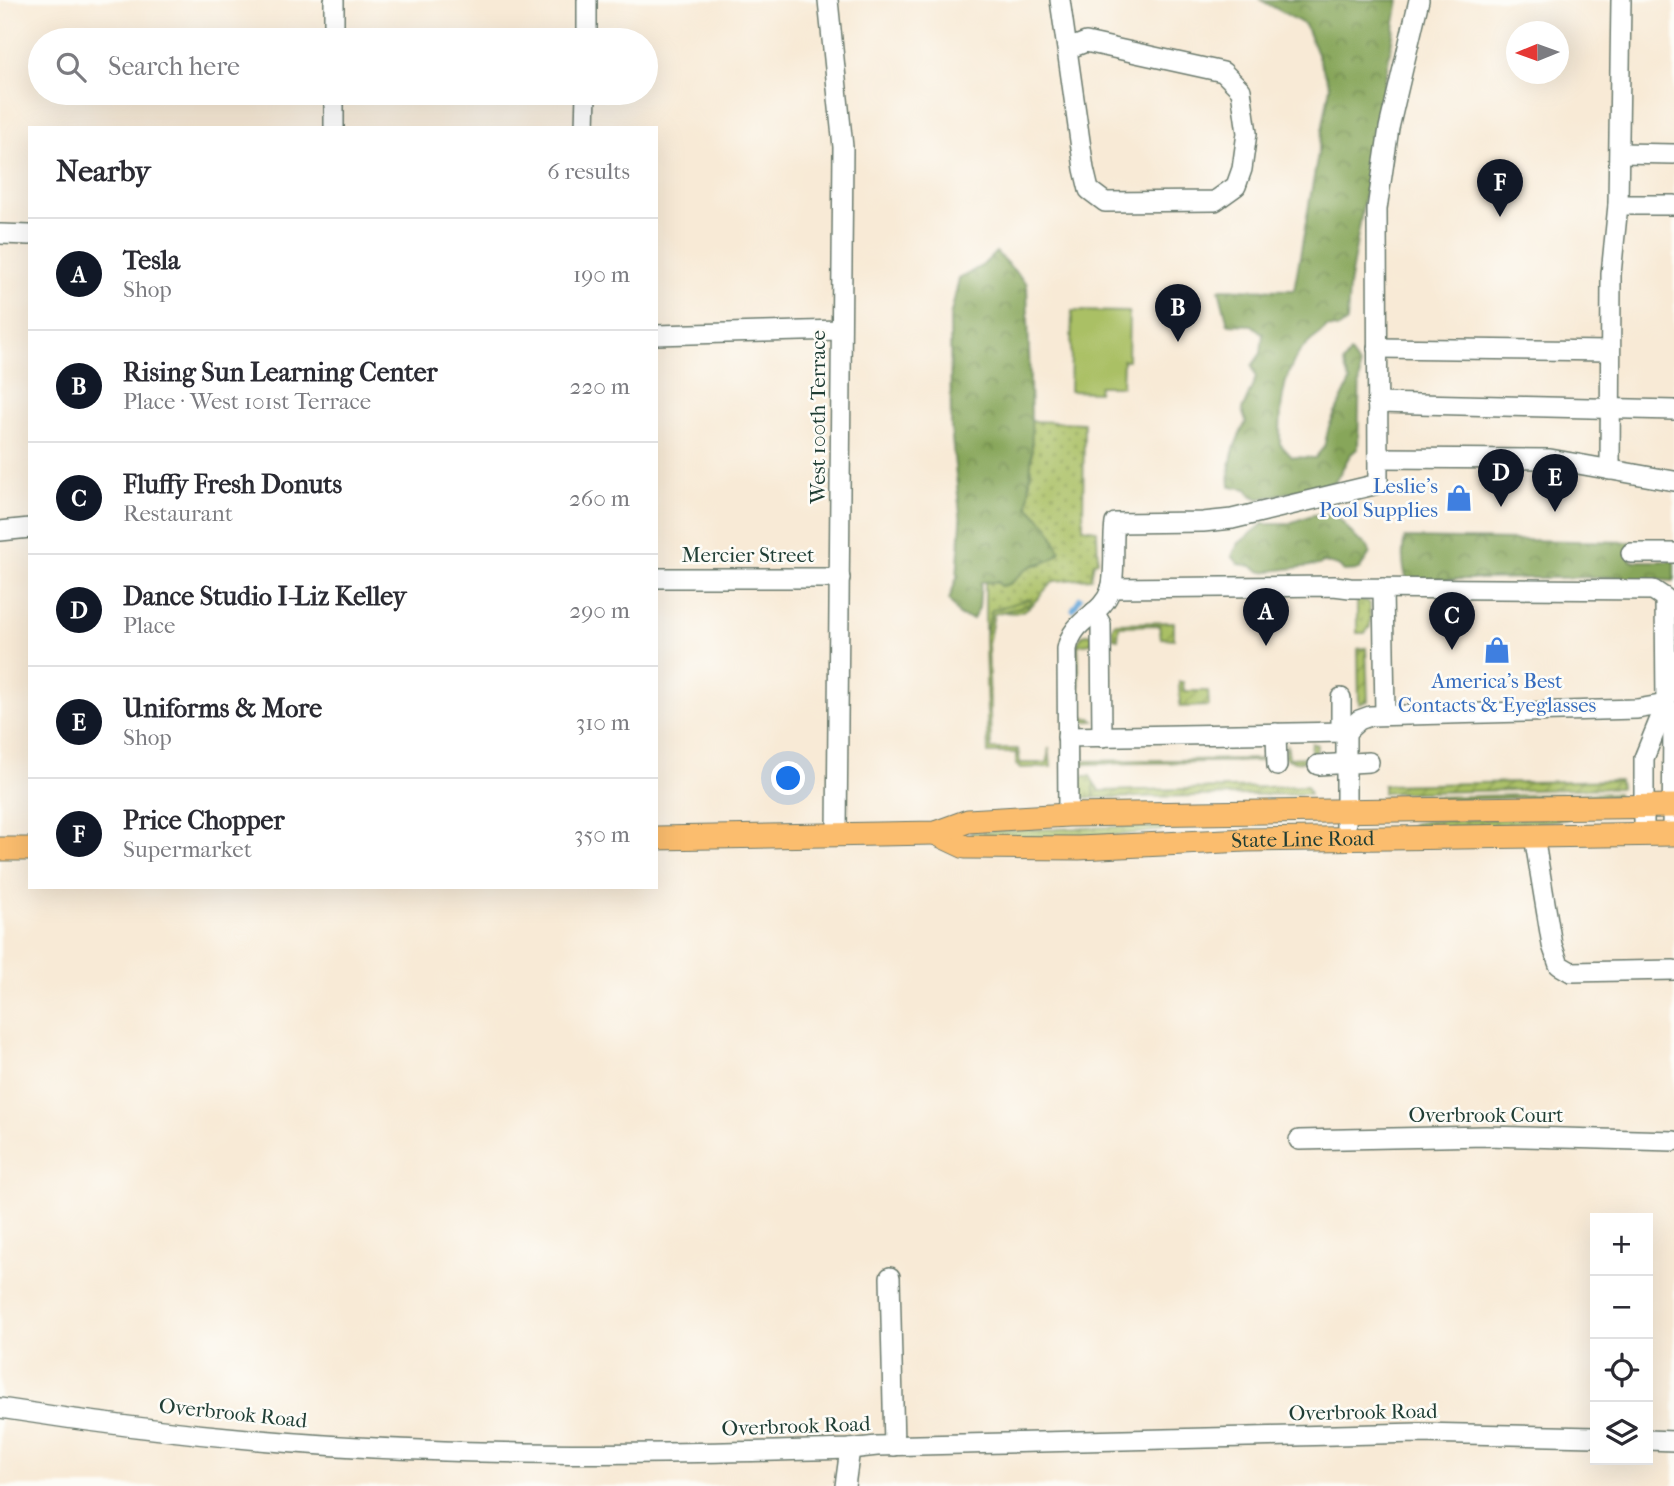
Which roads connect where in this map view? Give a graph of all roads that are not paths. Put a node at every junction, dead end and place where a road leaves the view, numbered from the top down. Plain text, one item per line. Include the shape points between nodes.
1 (334, 0) edge
2 (587, 0) edge
3 (828, 0) edge
4 (1060, 0) edge
5 (1419, 0) edge
6 (1620, 0) edge
7 (334, 28) edge
8 (587, 28) edge
9 (1068, 49) junction
10 (334, 105) edge
11 (586, 105) edge
12 (334, 126) edge
13 (585, 126) edge
14 (1619, 153) junction
15 (1674, 154) edge
16 (1618, 205) junction
17 (1674, 205) edge
18 (0, 234) edge
19 (28, 235) edge
20 (841, 330) junction
21 (658, 335) edge
22 (1377, 348) junction
23 (1611, 351) junction
24 (1377, 403) junction
25 (1610, 408) junction
26 (1674, 410) edge
27 (1378, 458) junction
28 (1610, 470) junction
29 (1674, 481) edge
30 (28, 528) edge
31 (0, 531) edge
32 (1630, 553) dead end
33 (1674, 553) edge
34 (658, 578) edge
35 (840, 578) junction
36 (1111, 587) junction
37 (1383, 588) junction
38 (1094, 612) junction
39 (1341, 698) dead end
40 (1666, 704) junction
41 (1385, 715) junction
42 (1343, 732) junction
43 (1276, 733) junction
44 (1067, 737) junction
45 (1102, 737) junction
46 (1369, 762) dead end
47 (1346, 764) junction
48 (1318, 765) dead end
49 (1277, 766) dead end
50 (1673, 806) edge
51 (1644, 807) junction
52 (1346, 811) junction
53 (1068, 816) junction
54 (935, 833) junction
55 (1644, 834) junction
56 (1673, 834) edge
57 (837, 835) junction
58 (1534, 836) junction
59 (658, 838) edge
60 (1346, 839) junction
61 (0, 849) edge
62 (28, 849) edge
63 (1674, 970) edge
64 (1299, 1140) dead end
65 (1674, 1141) edge
66 (890, 1277) dead end
67 (0, 1408) edge
68 (1590, 1437) edge
69 (1653, 1440) edge
70 (1674, 1441) edge
71 (894, 1446) junction
72 (850, 1449) junction
73 (845, 1486) edge

1 - 7 street
2 - 8 street
3 - 20 street, West 100th Terrace via 843,147
4 - 9 street
5 - 22 street via 1389,128 1377,209
6 - 14 street
9 - 9 street via 1089,190 1105,202 1215,201 1236,186 1247,133 1241,90 1223,72 1086,42
10 - 12 street
11 - 13 street
14 - 15 street
14 - 16 street
16 - 17 street
16 - 23 street via 1611,274
18 - 19 street
20 - 21 street
20 - 35 street, West 100th Terrace
22 - 23 street
22 - 24 street
23 - 25 street
24 - 25 street
24 - 27 street
25 - 26 street
25 - 28 street
27 - 28 street via 1550,459
27 - 36 street via 1378,484 1343,493 1232,519 1115,523
28 - 29 street
30 - 31 street
32 - 33 street
34 - 35 street, Mercier Street
35 - 57 street, West 100th Terrace
36 - 37 street
36 - 38 street
37 - 40 street via 1653,590 1665,598
37 - 41 street
38 - 44 street via 1069,639
38 - 45 street via 1101,624
39 - 42 street
40 - 41 street via 1637,709
40 - 50 street via 1673,724
40 - 51 street via 1644,758
41 - 42 street via 1359,720
42 - 43 street
42 - 47 street
43 - 45 street
43 - 49 street
44 - 45 street
44 - 53 street
46 - 47 street
47 - 48 street
47 - 52 street
50 - 51 main road, State Line Road
50 - 56 street
51 - 52 main road, State Line Road
51 - 55 street
52 - 53 main road, State Line Road
52 - 60 street
53 - 54 main road, State Line Road via 968,821
54 - 57 main road, State Line Road
54 - 60 main road, State Line Road via 965,847
55 - 56 main road, State Line Road
55 - 58 main road, State Line Road
57 - 59 main road, State Line Road
58 - 60 main road, State Line Road
58 - 63 street via 1559,965 1571,972
61 - 62 main road
64 - 65 street, Overbrook Court via 1486,1136
66 - 71 street
67 - 72 street, Overbrook Road via 168,1430 421,1450
68 - 71 street, Overbrook Road via 1419,1433
69 - 70 street
71 - 72 street, Overbrook Road
72 - 73 street

